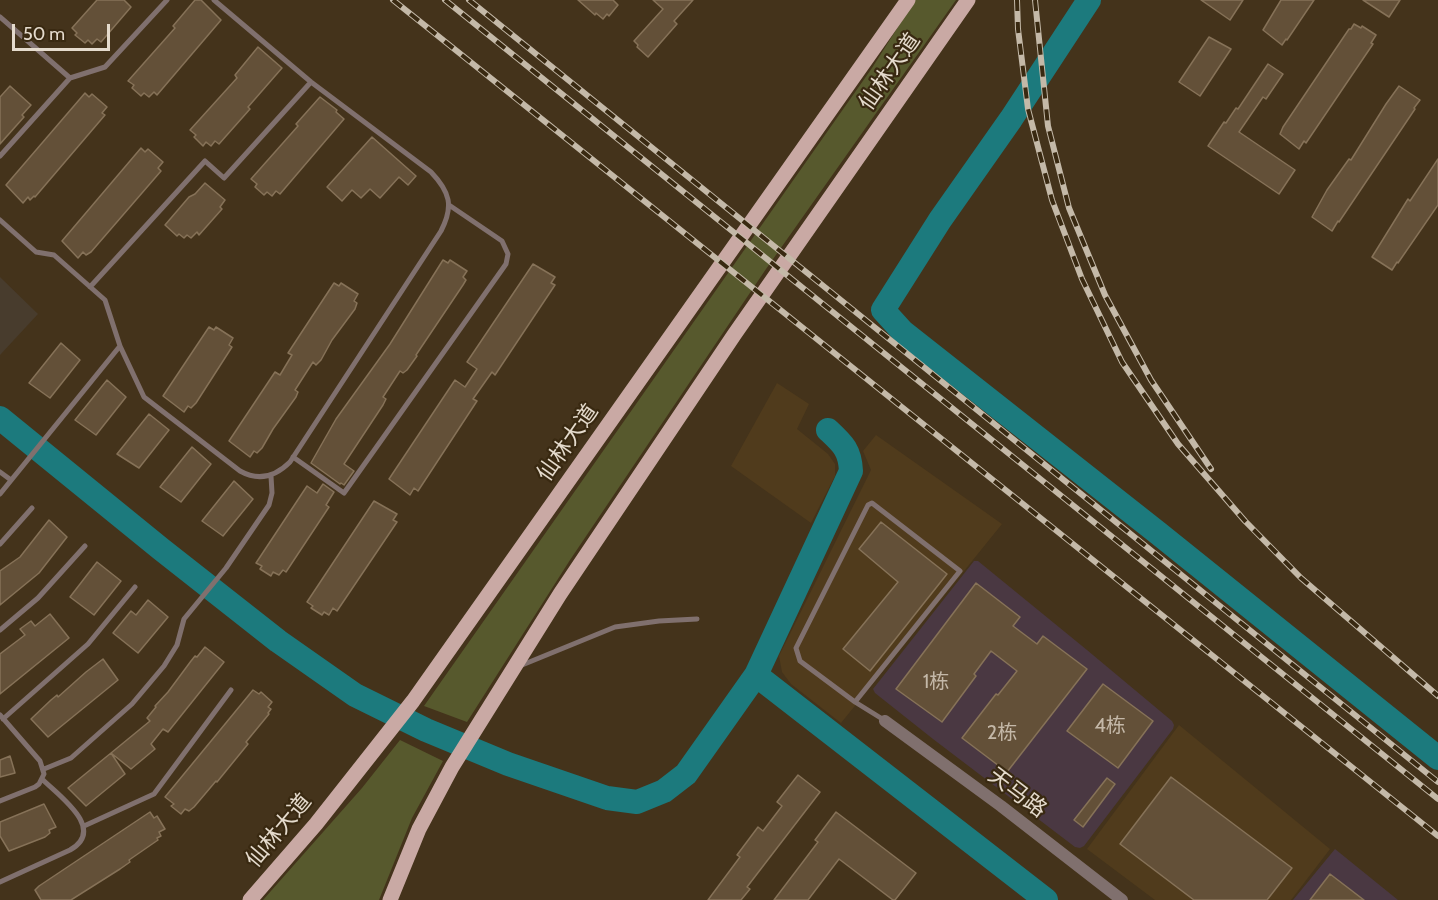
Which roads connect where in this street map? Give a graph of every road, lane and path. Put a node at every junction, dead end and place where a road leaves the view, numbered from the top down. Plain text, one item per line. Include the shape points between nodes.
1 (167, 0) edge
2 (214, 0) edge
3 (908, 0) edge
4 (968, 0) edge
5 (0, 16) edge
6 (70, 78) junction
7 (311, 82) junction
8 (0, 156) edge
9 (449, 205) junction
10 (0, 220) edge
11 (90, 287) junction
12 (120, 346) junction
13 (293, 457) junction
14 (0, 472) edge
15 (271, 476) junction
16 (11, 480) junction
17 (0, 494) edge
18 (32, 508) dead end
19 (0, 543) edge
20 (84, 546) dead end
21 (135, 587) dead end
22 (697, 619) dead end
23 (0, 630) edge
24 (515, 668) junction
25 (231, 690) dead end
26 (855, 702) junction
27 (2, 718) edge
28 (885, 721) joint
29 (44, 769) junction
30 (42, 779) junction
31 (0, 801) edge
32 (84, 826) junction
33 (0, 882) edge
34 (250, 900) edge
35 (390, 900) edge
36 (1122, 900) edge

1 - 6 lane via 105,67
2 - 7 lane
3 - 34 main road, 仙林大道 via 413,701
4 - 24 main road, 仙林大道 via 734,335 560,594
5 - 6 lane
6 - 8 lane
7 - 9 lane via 431,172
7 - 11 lane via 224,178 205,161
9 - 13 lane via 441,231
9 - 13 lane via 502,241 508,254 506,264 344,493
10 - 11 lane via 36,252 54,255
11 - 12 lane via 105,300
12 - 15 lane via 144,397 240,471 255,477
12 - 16 lane
13 - 15 lane
14 - 16 lane
15 - 29 lane via 269,505 184,620 177,645 164,666 132,704 70,758
16 - 17 lane
18 - 19 lane
20 - 23 lane via 38,598
21 - 27 lane via 88,644
22 - 24 lane via 615,627
24 - 35 main road, 仙林大道 via 452,767 419,829
25 - 32 lane via 154,794
26 - 26 lane via 800,661 796,648 868,505 873,503 960,571
26 - 28 lane
27 - 29 lane
28 - 36 street, 天马路
29 - 30 lane
30 - 31 lane via 35,787
30 - 32 lane via 77,812
32 - 33 lane via 83,837 75,847

